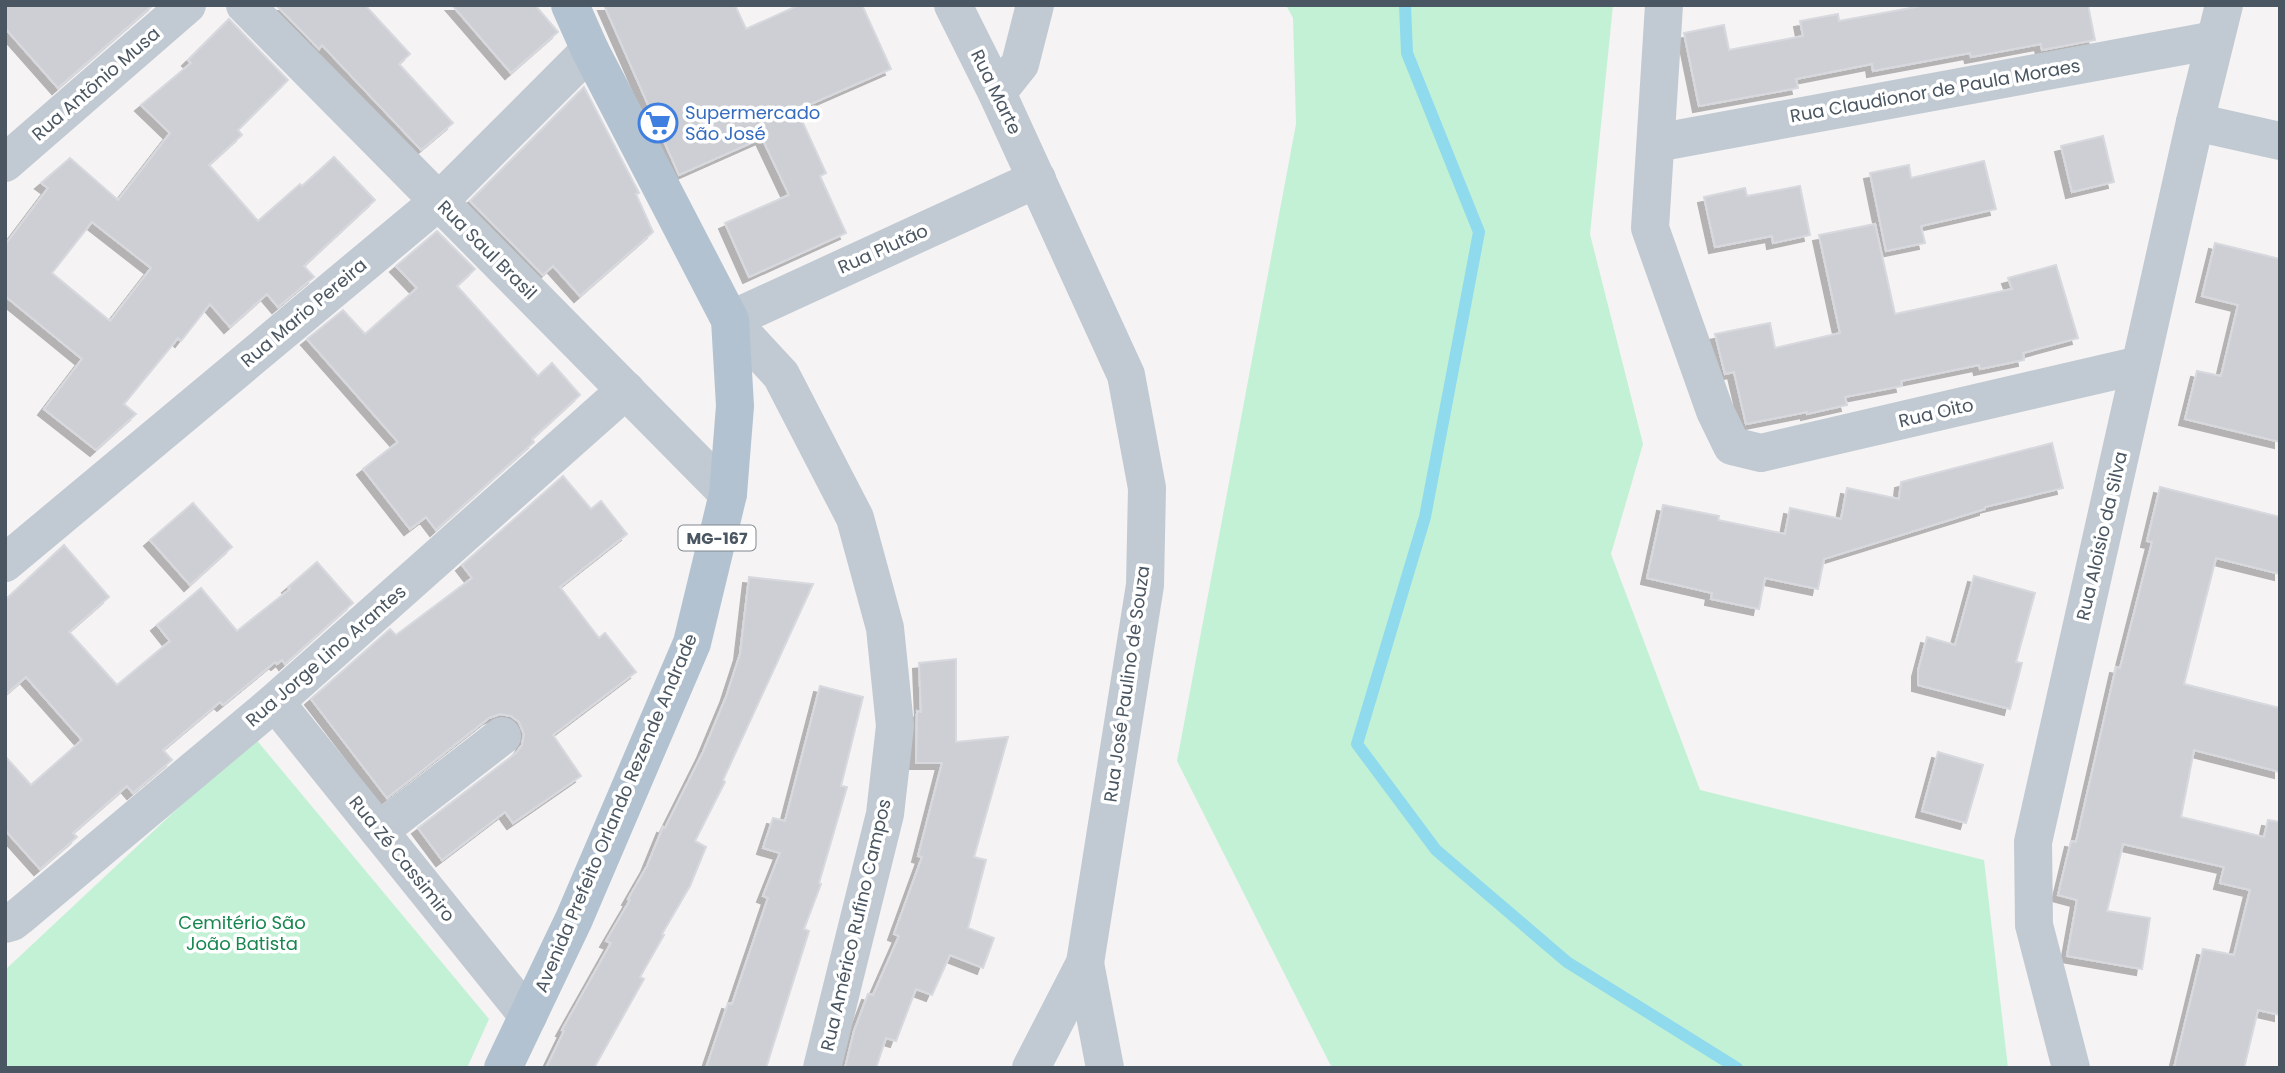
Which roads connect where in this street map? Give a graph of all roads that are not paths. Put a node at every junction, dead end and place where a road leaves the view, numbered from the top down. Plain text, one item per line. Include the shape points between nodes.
1 (187, 5) edge
2 (246, 5) edge
3 (570, 5) edge
4 (953, 5) edge
5 (1035, 5) edge
6 (1664, 5) edge
7 (2220, 22) edge
8 (590, 50) junction
9 (997, 93) junction
10 (2195, 122) junction
11 (2280, 141) edge
12 (1656, 143) junction
13 (5, 163) edge
14 (1037, 180) junction
15 (439, 201) junction
16 (730, 320) junction
17 (2140, 365) junction
18 (625, 390) junction
19 (728, 494) junction
20 (5, 563) edge
21 (275, 702) junction
22 (502, 736) dead end
23 (379, 831) junction
24 (13, 919) edge
25 (1085, 962) junction
26 (528, 1016) junction
27 (503, 1068) edge
28 (822, 1068) edge
29 (1031, 1068) edge
30 (1105, 1068) edge
31 (2071, 1068) edge

1 - 13 street, Rua Antônio Musa
2 - 15 street, Rua Saul Brasil
3 - 8 main road, Avenida Prefeito Orlando Rezende Andrade / MG-167
4 - 9 street, Rua Marte
5 - 9 street via 1020,64
6 - 12 street
7 - 10 street, Rua Aloisio da Silva
7 - 12 street, Rua Claudionor de Paula Moraes
8 - 15 street, Rua Mario Pereira
8 - 16 main road, Avenida Prefeito Orlando Rezende Andrade / MG-167
9 - 14 street, Rua Marte
10 - 11 street
10 - 17 street, Rua Aloisio da Silva
12 - 17 street, Rua Oito via 1650,228 1731,446 1761,453
14 - 16 street, Rua Plutão
14 - 25 street, Rua José Paulino de Souza via 1126,375 1147,488 1145,585
15 - 18 street, Rua Saul Brasil
15 - 20 street, Rua Mario Pereira
16 - 19 main road, Avenida Prefeito Orlando Rezende Andrade / MG-167 via 735,406
16 - 28 street, Rua Américo Rufino Campos via 780,375 855,518 885,628 895,726 885,814
17 - 31 street, Rua Aloisio da Silva via 2033,842 2034,925
18 - 19 street, Rua Saul Brasil
18 - 21 street, Rua Jorge Lino Arantes
19 - 26 main road, Avenida Prefeito Orlando Rezende Andrade / MG-167 via 692,643
21 - 23 street, Rua Zé Cassimiro
21 - 24 street, Rua Jorge Lino Arantes
22 - 23 street
23 - 26 street, Rua Zé Cassimiro
25 - 29 street, Rua José Paulino de Souza
25 - 30 street
26 - 27 main road, Avenida Prefeito Orlando Rezende Andrade / MG-167

